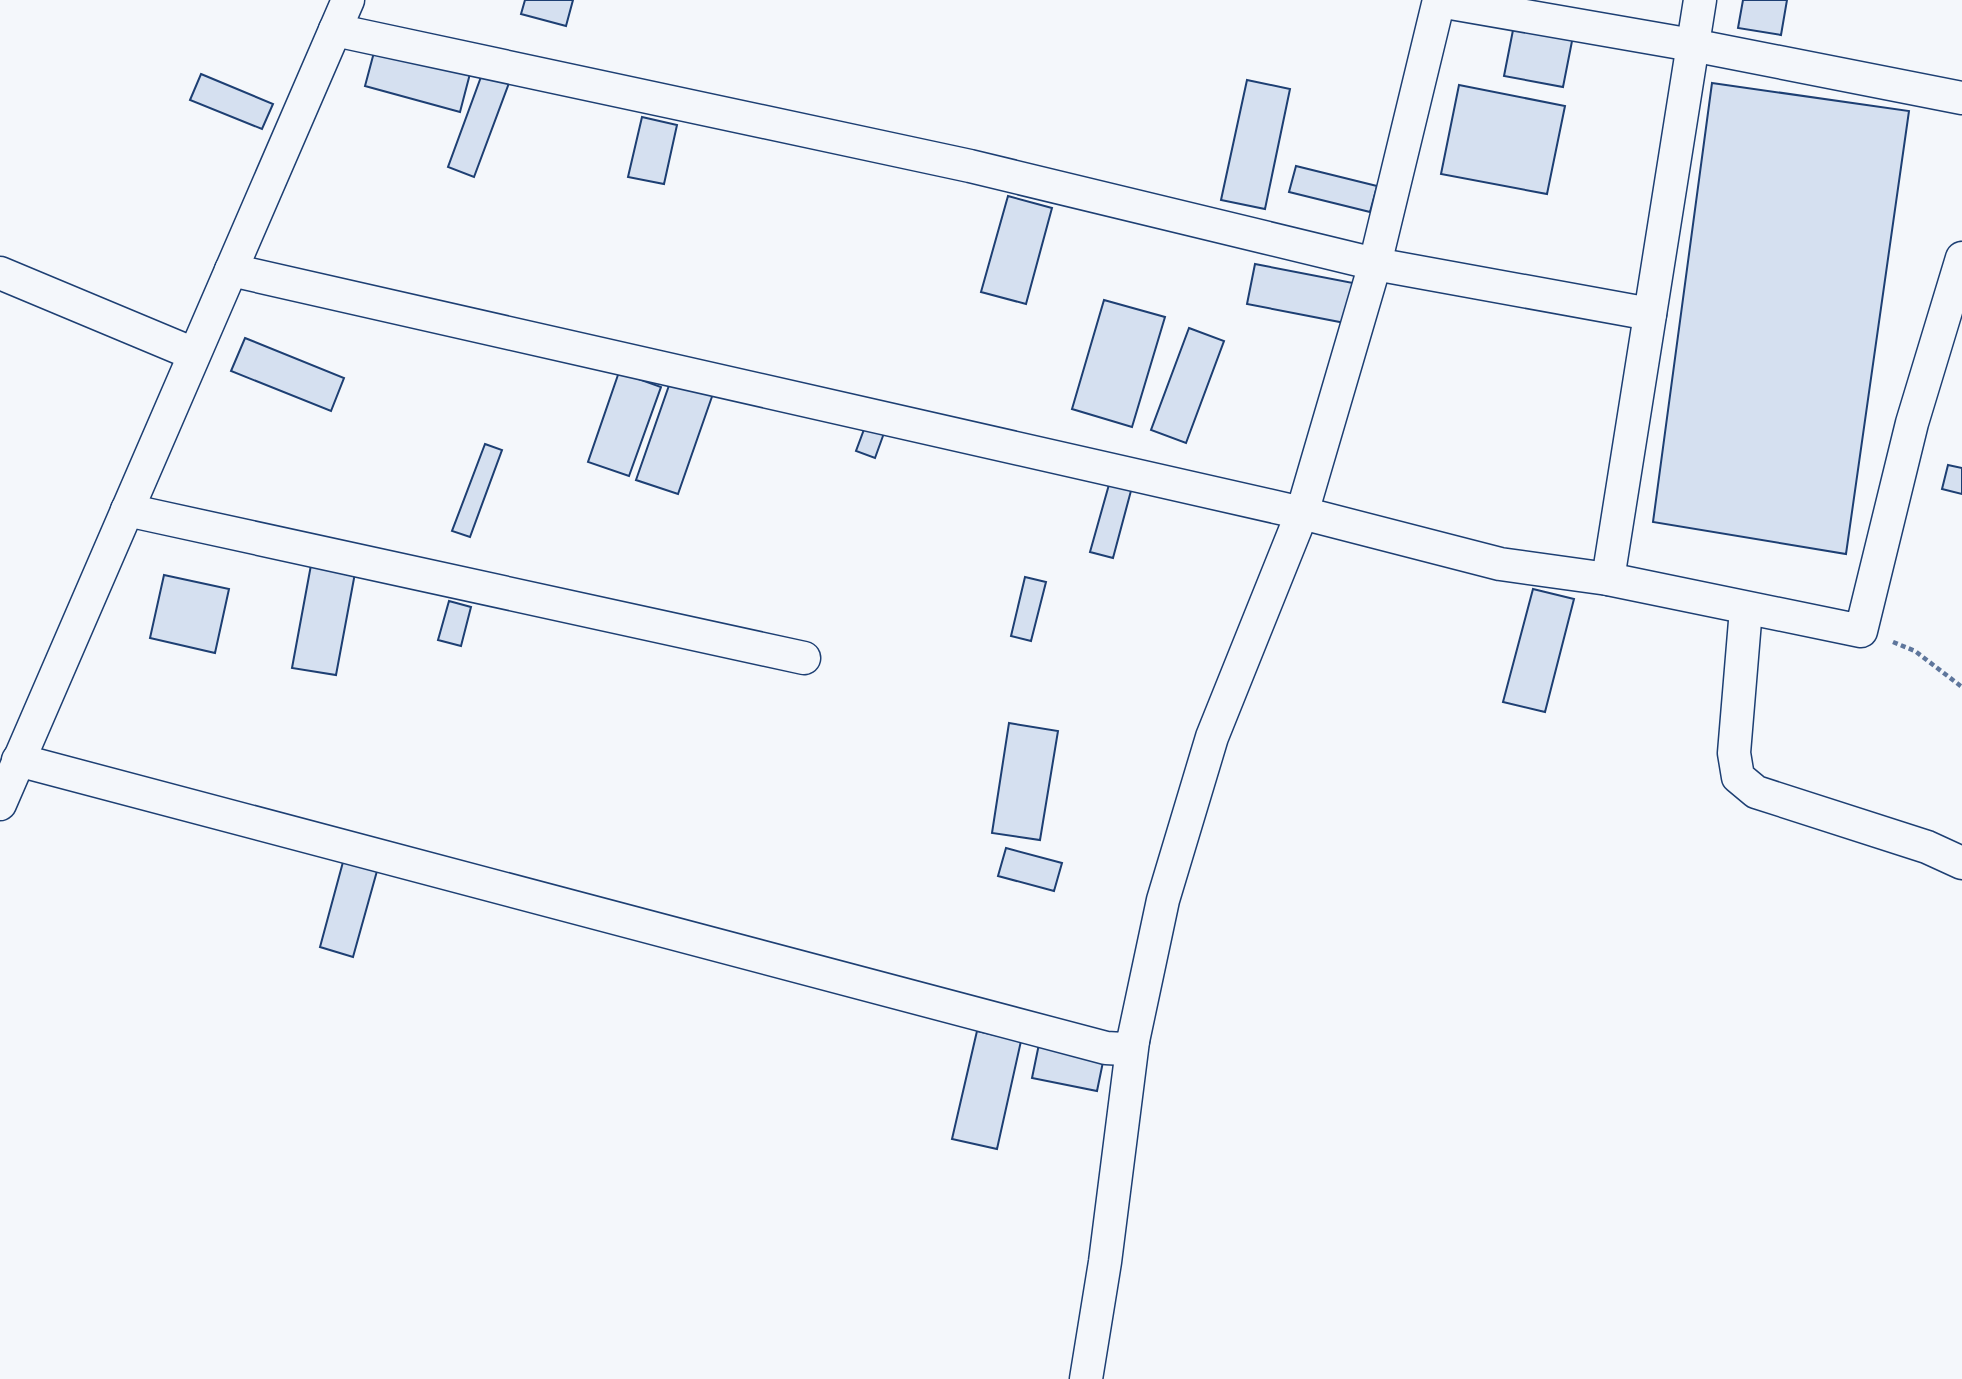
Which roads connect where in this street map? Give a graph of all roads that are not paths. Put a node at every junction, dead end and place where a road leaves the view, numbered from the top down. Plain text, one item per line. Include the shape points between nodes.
1 (348, 0) edge
2 (1700, 0) edge
3 (1439, 1) edge
4 (335, 30) junction
5 (1692, 45) junction
6 (1962, 98) edge
7 (1962, 258) edge
8 (1375, 264) junction
9 (231, 270) junction
10 (0, 273) edge
11 (1650, 314) junction
12 (194, 354) junction
13 (127, 510) junction
14 (1303, 513) junction
15 (1608, 579) junction
16 (1746, 609) junction
17 (804, 658) dead end
18 (18, 760) junction
19 (0, 804) edge
20 (1962, 863) edge
21 (1133, 1041) junction
22 (1086, 1379) edge

1 - 4 street
2 - 5 street
3 - 5 street
3 - 8 street
4 - 8 street via 970,166
4 - 9 street
5 - 6 street
5 - 11 street
7 - 16 street via 1912,423 1860,631
8 - 11 street
8 - 14 street
9 - 12 street
9 - 14 street
10 - 12 street
11 - 15 street
12 - 13 street
13 - 17 street
13 - 18 street
14 - 15 street via 1500,564
14 - 21 street via 1212,737 1163,900
15 - 16 street
16 - 20 street via 1734,753 1738,777 1756,792 1927,847
18 - 19 street
18 - 21 street via 1107,1048 1124,1049
21 - 22 street

